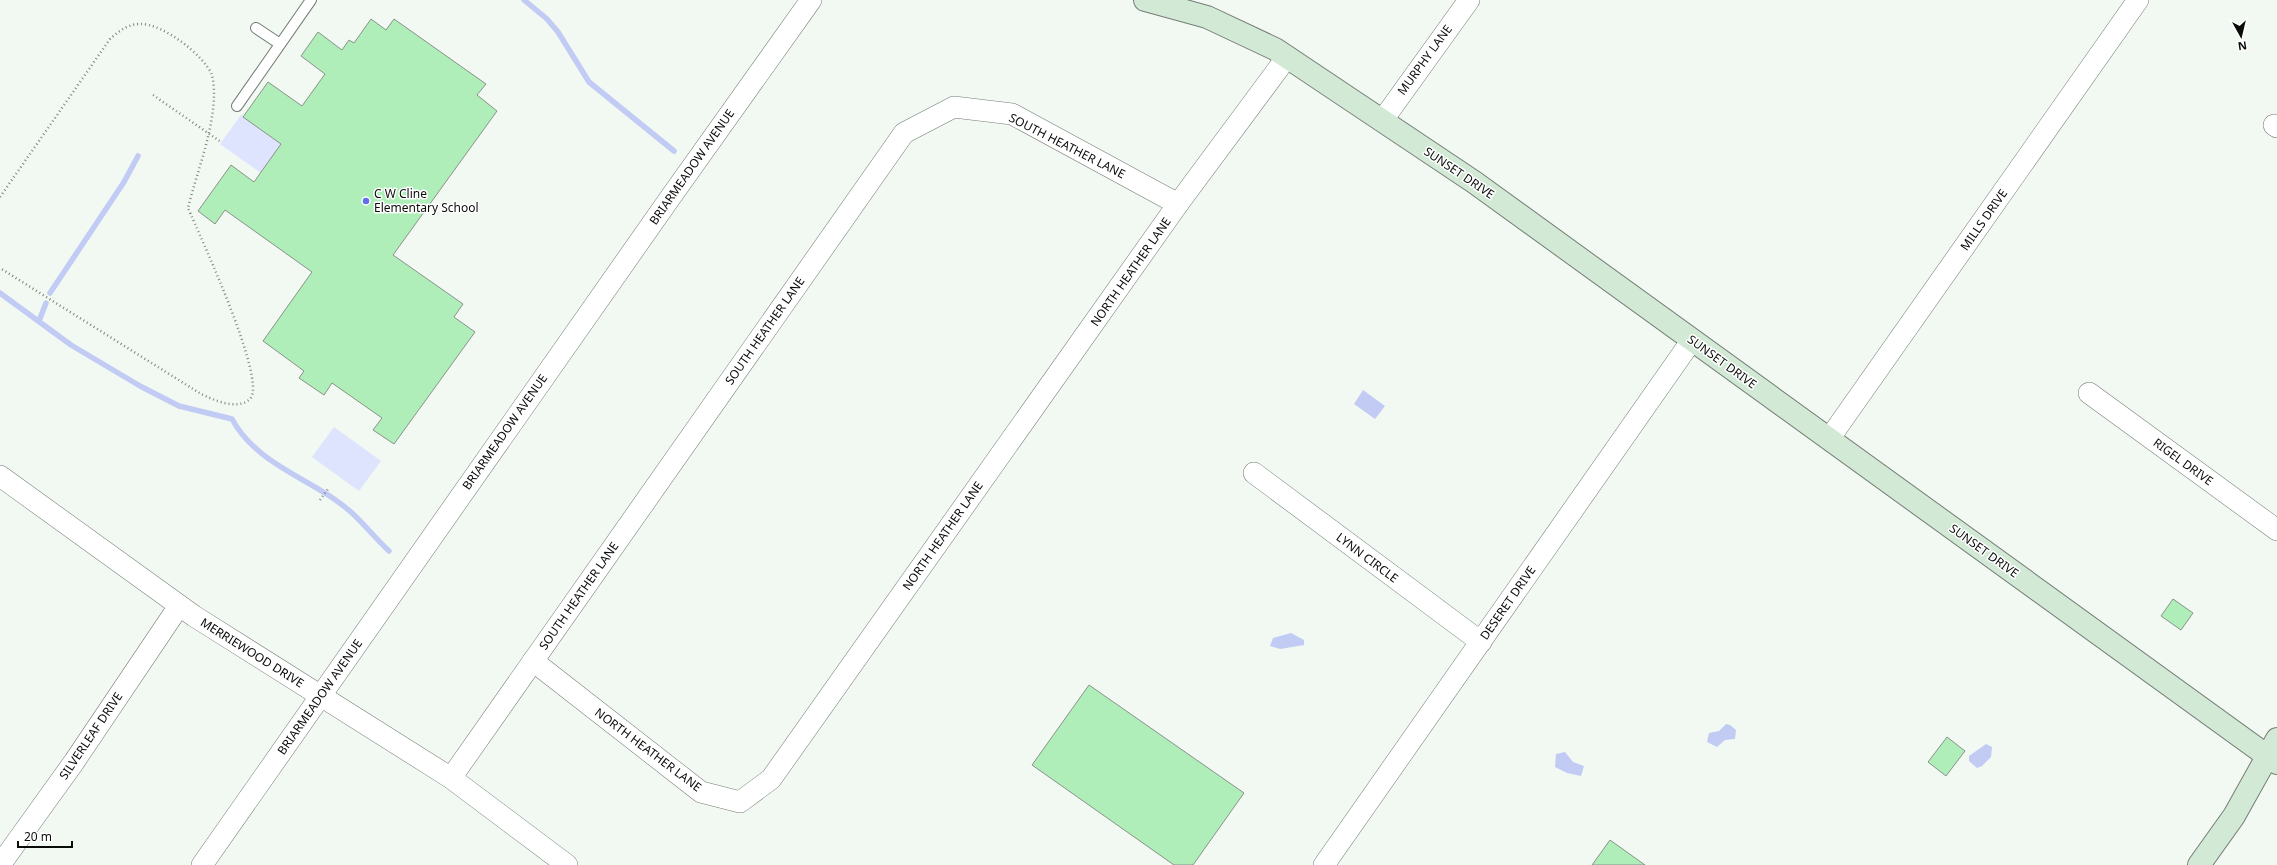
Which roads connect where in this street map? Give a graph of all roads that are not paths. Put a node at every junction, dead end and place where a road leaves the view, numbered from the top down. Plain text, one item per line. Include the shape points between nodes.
1 (311, 0) edge
2 (811, 0) edge
3 (1145, 0) edge
4 (1469, 0) edge
5 (2138, 0) edge
6 (256, 28) dead end
7 (280, 44) junction
8 (1287, 57) junction
9 (237, 106) dead end
10 (1382, 121) junction
11 (1178, 204) junction
12 (1692, 340) junction
13 (2089, 393) dead end
14 (1829, 439) junction
15 (1254, 474) dead end
16 (0, 476) edge
17 (2277, 530) edge
18 (179, 606) junction
19 (1481, 642) junction
20 (533, 661) junction
21 (321, 696) junction
22 (2274, 752) edge
23 (452, 778) junction
24 (0, 865) edge
25 (202, 865) edge
26 (567, 865) edge
27 (1324, 865) edge
28 (2200, 865) edge

1 - 7 lane
2 - 21 street, BRIARMEADOW AVENUE
3 - 8 street, SUNSET DRIVE via 1208,17 1276,49
4 - 10 street, MURPHY LANE
5 - 14 street, MILLS DRIVE
6 - 7 lane
7 - 9 lane
8 - 10 street, SUNSET DRIVE
8 - 11 street, NORTH HEATHER LANE
10 - 12 street, SUNSET DRIVE via 1474,182
11 - 20 street, SOUTH HEATHER LANE via 1012,114 954,106 904,133
11 - 20 street, NORTH HEATHER LANE via 771,779 740,802 701,792
12 - 14 street, SUNSET DRIVE
12 - 19 street, DESERET DRIVE
13 - 17 street, RIGEL DRIVE
14 - 22 street, SUNSET DRIVE
15 - 19 street, LYNN CIRCLE
16 - 18 street, MERRIEWOOD DRIVE
18 - 21 street, MERRIEWOOD DRIVE
18 - 24 street, SILVERLEAF DRIVE via 74,762
19 - 27 street, DESERET DRIVE
20 - 23 street, SOUTH HEATHER LANE
21 - 23 street, MERRIEWOOD DRIVE
21 - 25 street, BRIARMEADOW AVENUE
22 - 28 street
23 - 26 street, MERRIEWOOD DRIVE

